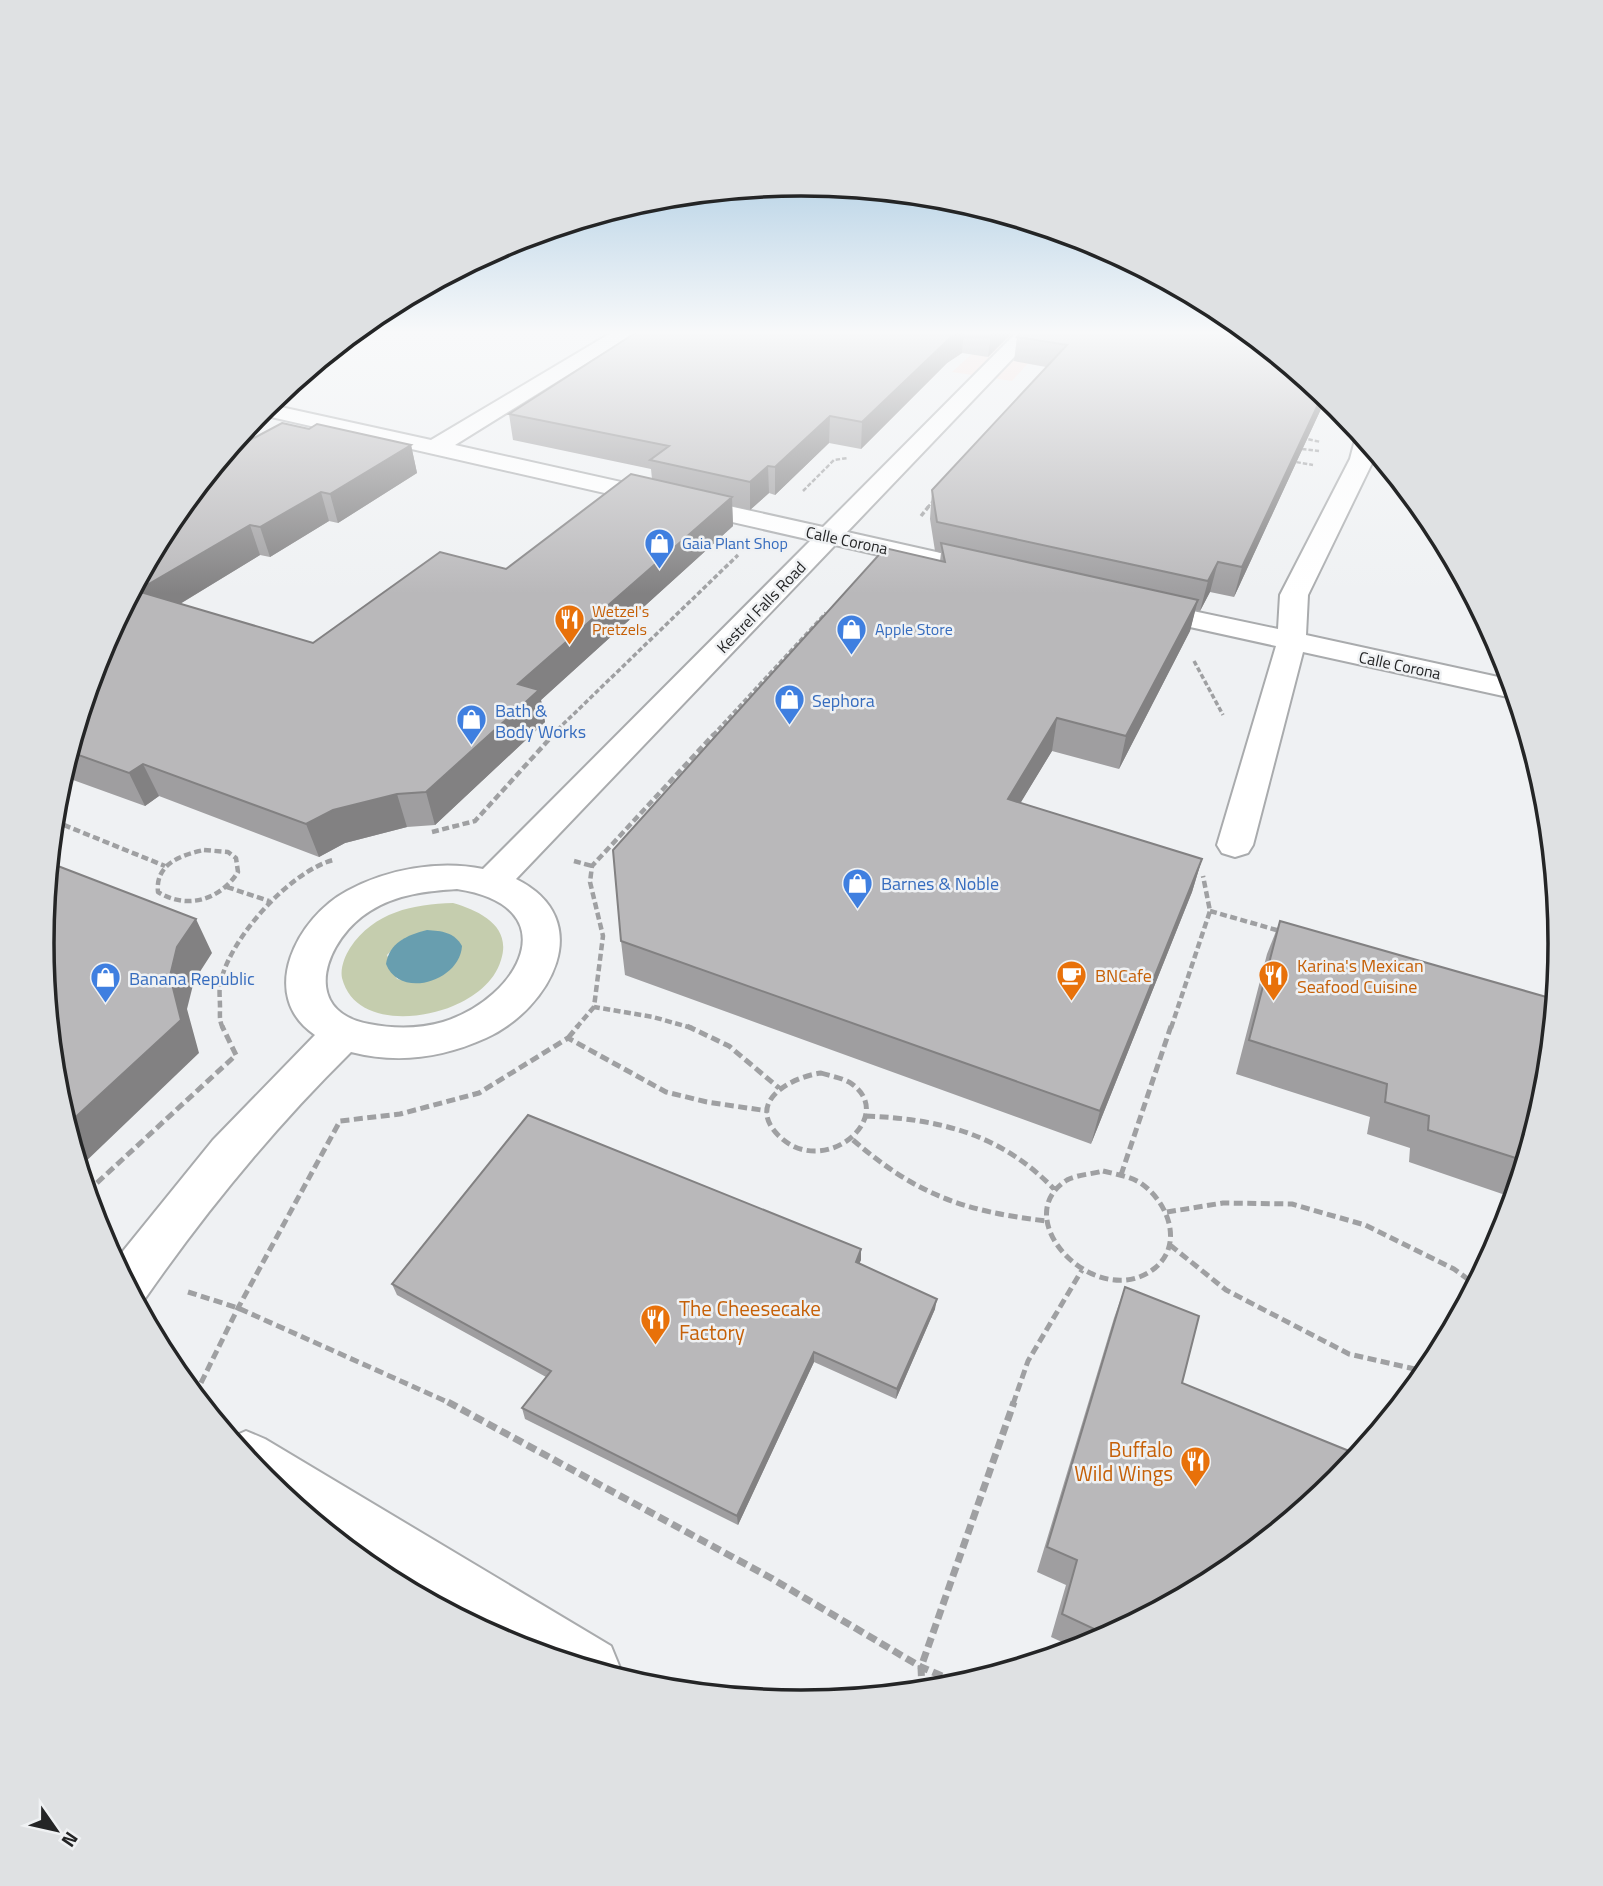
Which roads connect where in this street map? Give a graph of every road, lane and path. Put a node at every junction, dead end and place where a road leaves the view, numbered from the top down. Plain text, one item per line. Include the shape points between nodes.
1 (278, 418) edge
2 (484, 418) edge
3 (944, 418) edge
4 (1292, 437) edge
5 (1333, 444) dead end
6 (434, 448) junction
7 (1364, 451) edge
8 (1283, 459) edge
9 (1321, 466) dead end
10 (934, 500) edge
11 (918, 519) dead end
12 (829, 536) junction
13 (961, 566) edge
14 (1122, 603) edge
15 (829, 610) edge
16 (1291, 643) junction
17 (1503, 688) edge
18 (64, 825) edge
19 (1235, 845) dead end
20 (165, 866) junction
21 (491, 883) junction
22 (227, 887) junction
23 (270, 901) dead end
24 (1289, 934) edge
25 (594, 1007) junction
26 (344, 1033) junction
27 (568, 1038) junction
28 (779, 1088) junction
29 (768, 1111) junction
30 (866, 1116) junction
31 (853, 1140) junction
32 (1121, 1175) junction
33 (1054, 1189) junction
34 (1167, 1212) junction
35 (1046, 1222) junction
36 (1170, 1245) junction
37 (1082, 1270) junction
38 (132, 1277) edge
39 (1469, 1280) edge
40 (238, 1308) junction
41 (1415, 1369) edge
42 (200, 1385) edge
43 (284, 1481) edge
44 (561, 1651) edge
45 (921, 1667) junction
46 (944, 1677) edge
47 (922, 1680) edge

1 - 6 lane, Calle Corona
2 - 6 lane
3 - 12 lane, Kestrel Falls Road
4 - 5 path
6 - 12 lane, Calle Corona
7 - 16 lane via 1294,596
8 - 9 path
10 - 11 path
12 - 13 lane, Calle Corona
12 - 21 lane, Kestrel Falls Road
14 - 16 lane, Calle Corona
15 - 25 path via 592,866 590,881 603,936
16 - 17 lane, Calle Corona
16 - 19 lane
18 - 20 path
20 - 22 path via 156,884 158,892 172,901 206,898
20 - 22 path via 190,853 228,852 239,865
21 - 26 lane via 457,877 419,879 382,890 347,908 322,932 306,960 305,989 317,1014
21 - 26 lane via 517,896 536,915 543,939 538,965 522,992 494,1015 458,1033 418,1043 377,1043
22 - 23 path
24 - 32 path via 1210,911
25 - 27 path
25 - 28 path via 660,1019 711,1035
26 - 38 lane via 288,1087
27 - 29 path via 666,1092
27 - 40 path via 479,1093 400,1114 340,1121
28 - 29 path
28 - 30 path via 804,1074 835,1075 859,1091 866,1103
29 - 31 path via 778,1137 806,1151 823,1152
30 - 31 path via 863,1129
30 - 33 path via 933,1122 1001,1146 1032,1166
31 - 35 path via 906,1183 962,1208
32 - 33 path via 1084,1172
32 - 34 path via 1140,1183
33 - 35 path via 1047,1203
34 - 36 path
34 - 39 path via 1223,1203 1292,1204 1366,1225
35 - 37 path via 1063,1257
36 - 37 path via 1163,1262 1127,1280
36 - 41 path via 1226,1290 1349,1354
37 - 45 path via 1028,1361
40 - 42 path
40 - 45 path via 455,1405 771,1578
43 - 44 lane
45 - 46 path
45 - 47 path

